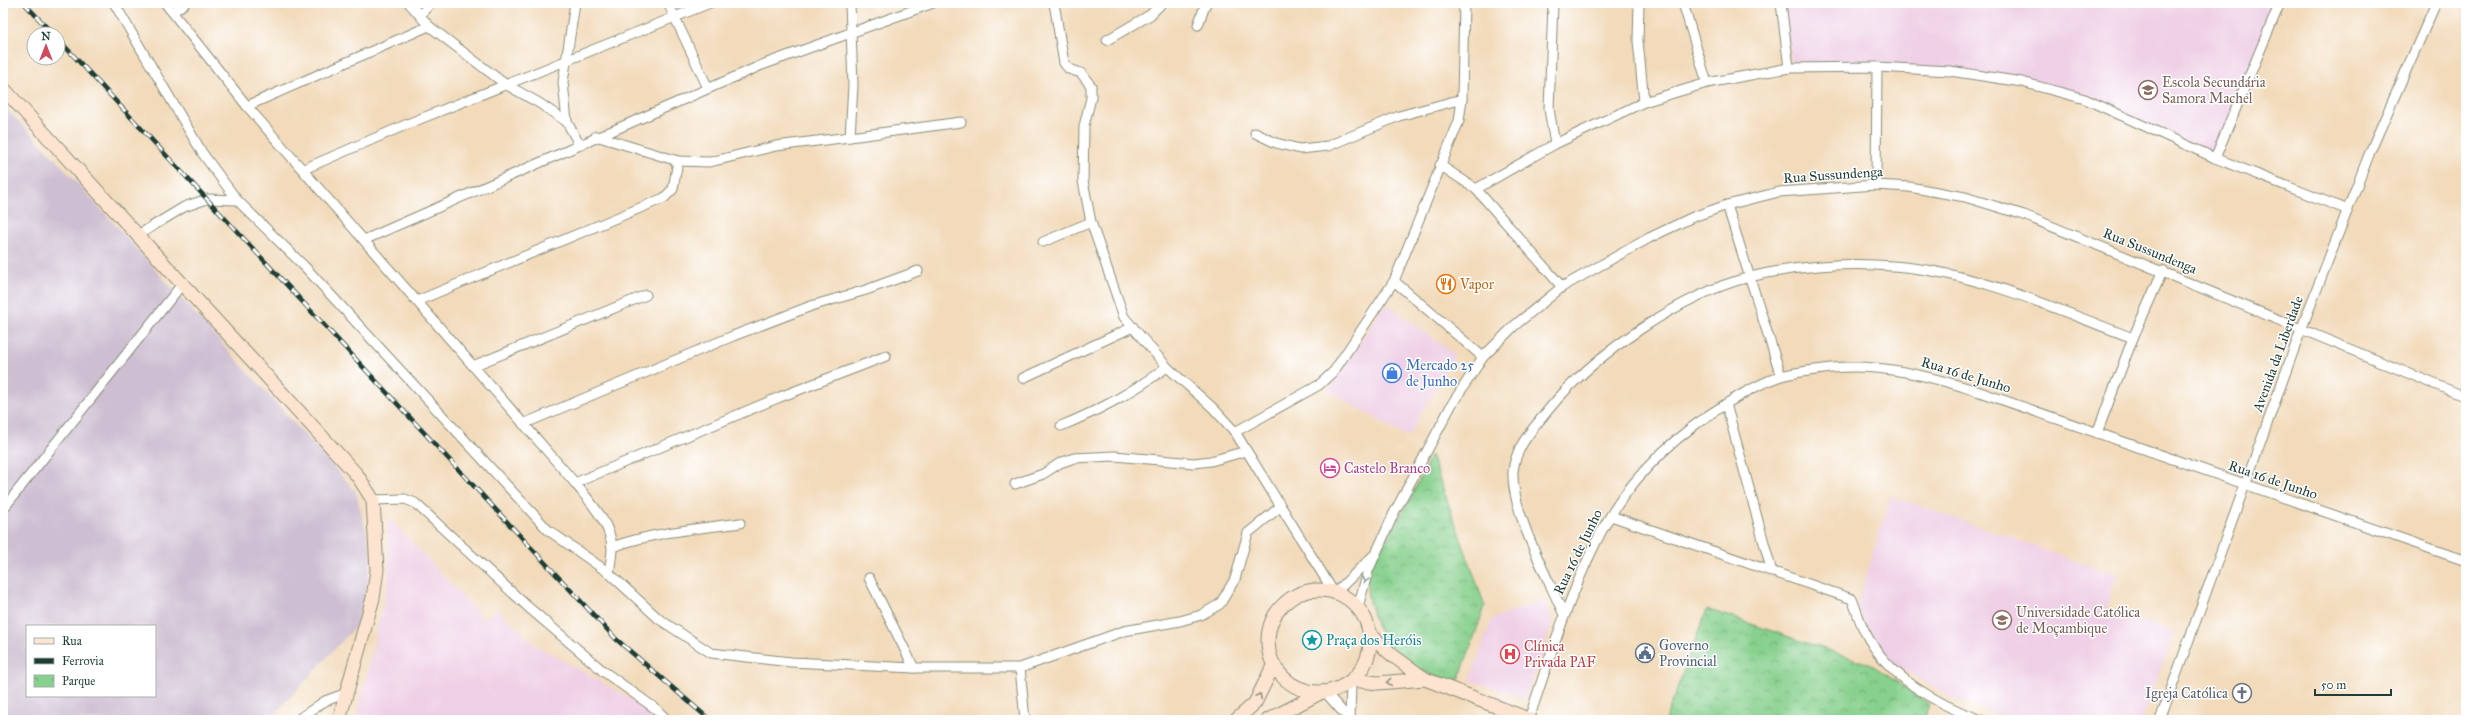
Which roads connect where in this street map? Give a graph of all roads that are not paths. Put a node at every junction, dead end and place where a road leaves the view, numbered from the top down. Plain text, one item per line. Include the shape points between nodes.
1 (114, 3) edge
2 (165, 3) edge
3 (185, 3) edge
4 (409, 3) edge
5 (430, 3) edge
6 (575, 3) edge
7 (668, 3) edge
8 (710, 3) edge
9 (850, 3) edge
10 (933, 3) edge
11 (1054, 3) edge
12 (1162, 3) edge
13 (1206, 3) edge
14 (1464, 3) edge
15 (1553, 3) edge
16 (1639, 3) edge
17 (1682, 3) edge
18 (1781, 3) edge
19 (2280, 3) edge
20 (2436, 3) edge
21 (173, 12) junction
22 (420, 15) junction
23 (674, 18) junction
24 (1198, 25) dead end
25 (429, 26) junction
26 (851, 34) junction
27 (1107, 40) dead end
28 (567, 59) junction
29 (1876, 67) junction
30 (1789, 68) junction
31 (1707, 83) junction
32 (505, 84) junction
33 (3, 88) edge
34 (708, 88) junction
35 (1462, 99) junction
36 (1644, 102) junction
37 (247, 106) junction
38 (567, 122) junction
39 (961, 122) dead end
40 (1255, 133) dead end
41 (596, 136) junction
42 (850, 137) junction
43 (579, 144) junction
44 (1555, 144) junction
45 (2215, 158) junction
46 (678, 161) junction
47 (1440, 165) junction
48 (304, 169) junction
49 (1876, 184) junction
50 (1476, 189) junction
51 (237, 200) junction
52 (1727, 205) junction
53 (2348, 210) junction
54 (1091, 222) junction
55 (138, 235) junction
56 (364, 240) junction
57 (1043, 242) dead end
58 (2163, 270) junction
59 (918, 271) dead end
60 (1749, 278) junction
61 (1394, 281) junction
62 (183, 283) junction
63 (1562, 287) junction
64 (646, 295) dead end
65 (417, 300) junction
66 (1133, 327) junction
67 (2301, 330) junction
68 (2133, 338) junction
69 (886, 356) dead end
70 (1483, 357) junction
71 (473, 366) junction
72 (1167, 366) junction
73 (1781, 376) junction
74 (1023, 378) dead end
75 (2466, 397) edge
76 (1726, 404) junction
77 (523, 424) junction
78 (1061, 426) dead end
79 (1235, 432) junction
80 (2097, 433) junction
81 (1246, 451) junction
82 (575, 482) junction
83 (1015, 484) dead end
84 (2245, 486) junction
85 (373, 500) junction
86 (1280, 507) junction
87 (3, 509) edge
88 (1611, 516) junction
89 (740, 523) dead end
90 (612, 547) junction
91 (1375, 554) junction
92 (2466, 561) edge
93 (1772, 572) junction
94 (609, 573) junction
95 (869, 578) dead end
96 (1334, 592) junction
97 (1358, 607) junction
98 (1564, 614) junction
99 (1370, 634) junction
100 (1274, 666) junction
101 (914, 668) junction
102 (1020, 668) junction
103 (1425, 679) junction
104 (1352, 681) junction
105 (1323, 692) junction
106 (347, 693) junction
107 (1350, 719) edge
108 (297, 720) edge
109 (339, 720) edge
110 (667, 720) edge
111 (1025, 720) edge
112 (1236, 720) edge
113 (1268, 720) edge
114 (1530, 720) edge
115 (1981, 720) edge
116 (2160, 720) edge

1 - 51 street via 203,154
2 - 21 street
3 - 21 street
4 - 22 street
5 - 22 street
6 - 28 street
7 - 23 street
8 - 23 street
9 - 26 street
10 - 26 street
11 - 54 street via 1064,63 1069,69 1081,73 1090,86 1091,98 1084,126 1082,160 1083,182
12 - 27 street via 1150,15
13 - 24 street
14 - 35 street
15 - 44 street via 1549,109
16 - 36 street via 1638,41
17 - 31 street
18 - 30 street
19 - 45 street
20 - 53 street, Avenida da Liberdade via 2370,152
21 - 37 street
22 - 25 street
23 - 28 street
23 - 34 street
25 - 32 street
25 - 37 street
26 - 34 street via 762,65
26 - 42 street via 853,85
28 - 32 street
28 - 38 street via 563,82
29 - 30 street
29 - 45 street via 1950,70 2022,82 2085,99
29 - 49 street
30 - 31 street
31 - 36 street
32 - 38 street
32 - 48 street
33 - 55 street
34 - 41 street
35 - 40 street via 1399,116 1328,146 1300,149 1276,143
35 - 47 street via 1459,121
36 - 44 street
37 - 48 street
38 - 43 street
39 - 42 street
41 - 43 street
41 - 46 street
42 - 46 street via 776,146 710,162
43 - 56 street
44 - 50 street
45 - 53 street
46 - 65 street via 673,189 664,198
47 - 50 street
47 - 61 street
48 - 56 street
49 - 52 street, Rua Sussundenga via 1779,192
49 - 58 street, Rua Sussundenga via 1909,187 1964,198 2024,215
50 - 63 street
51 - 55 street via 207,199 184,207
51 - 94 street via 305,267 548,530
52 - 60 street
52 - 63 street, Rua Sussundenga via 1693,217 1649,238
53 - 67 street, Avenida da Liberdade
54 - 57 street
54 - 66 street via 1124,317
55 - 62 street
56 - 65 street
58 - 67 street, Rua Sussundenga
58 - 68 street
59 - 77 street via 811,306 732,336
60 - 68 street via 1843,265 1941,271 1993,286
60 - 73 street
60 - 98 street via 1708,293 1657,318 1617,346 1568,386 1518,450 1513,473 1518,506
61 - 70 street
61 - 79 street via 1334,371 1319,385
62 - 85 street via 357,475
62 - 87 street
63 - 70 street, Rua Sussundenga via 1514,326
64 - 71 street
65 - 71 street
66 - 72 street
66 - 74 street
67 - 75 street, Rua Sussundenga
67 - 84 street, Avenida da Liberdade
68 - 80 street
69 - 82 street
70 - 91 street, Rua Sussundenga via 1452,404
71 - 77 street
72 - 78 street via 1131,393
72 - 79 street
73 - 76 street, Rua 16 de Junho
73 - 80 street, Rua 16 de Junho via 1833,368 1881,369 1922,374
76 - 88 street, Rua 16 de Junho via 1699,421 1660,453 1624,495
76 - 93 street
77 - 82 street
79 - 81 street
80 - 84 street, Rua 16 de Junho
81 - 83 street via 1194,463 1114,456 1074,458 1043,474
81 - 86 street
82 - 90 street via 599,513
84 - 92 street, Rua 16 de Junho
84 - 116 street, Avenida da Liberdade
85 - 106 street via 377,570 373,598
85 - 110 street via 405,499 415,503 534,612 603,671 656,709
86 - 96 street
86 - 102 street via 1248,533 1235,579 1220,604 1201,615 1124,631
88 - 93 street
88 - 98 street, Rua 16 de Junho via 1596,541
89 - 90 street via 666,532 636,538
90 - 94 street
91 - 96 street, Rua Sussundenga
91 -> 97 street, Rua Sussundenga
93 - 115 street via 1852,599 1865,631 1880,656 1904,679 1933,699
94 - 101 street via 659,619 711,653 791,662
95 - 101 street
96 - 97 street
96 - 100 street via 1316,589 1299,593 1284,602 1274,616 1268,632 1268,649
97 - 99 street via 1367,622
98 - 114 street, Rua 16 de Junho
99 - 103 street via 1392,655
99 - 104 street via 1370,651 1364,667
100 - 105 street via 1280,675 1299,688
112 -> 100 street via 1255,703
101 - 102 street
102 - 111 street
103 -> 104 street via 1378,683
103 - 114 street
104 - 105 street via 1338,689
104 - 107 street
105 - 107 street
105 - 113 street
106 - 108 street via 325,701
106 - 109 street

